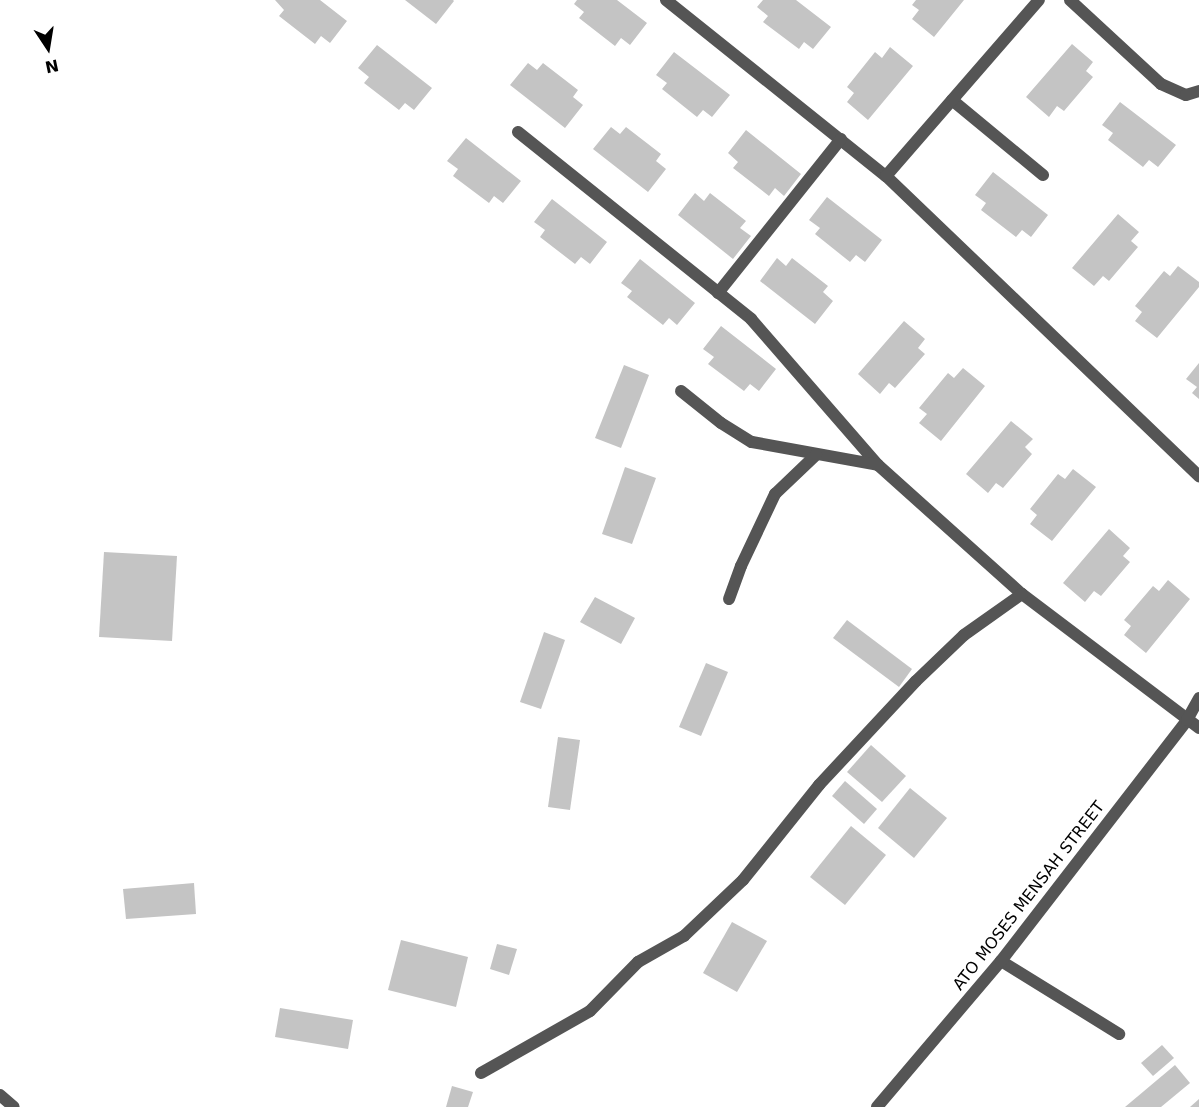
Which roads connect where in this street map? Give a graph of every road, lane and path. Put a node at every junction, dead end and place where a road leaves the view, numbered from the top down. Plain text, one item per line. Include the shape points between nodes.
1 (666, 0) edge
2 (1039, 0) edge
3 (1070, 0) edge
4 (1199, 91) edge
5 (952, 100) junction
6 (518, 132) dead end
7 (841, 139) junction
8 (1043, 175) dead end
9 (886, 176) junction
10 (718, 293) junction
11 (681, 391) dead end
12 (816, 455) junction
13 (878, 465) junction
14 (1199, 476) edge
15 (1022, 594) junction
16 (729, 599) dead end
17 (1199, 698) edge
18 (1187, 720) junction
19 (1199, 728) edge
20 (1001, 961) junction
21 (1119, 1034) dead end
22 (482, 1073) dead end
23 (0, 1095) edge
24 (14, 1107) edge
25 (877, 1107) edge

1 - 7 street
2 - 5 street
3 - 4 street via 1161,84 1186,95
5 - 8 street
5 - 9 street
6 - 10 street
7 - 9 street
7 - 10 street
9 - 14 street
10 - 13 street via 751,319
11 - 12 street via 752,442
12 - 13 street
12 - 16 street via 775,494
13 - 15 street
15 - 18 street
15 - 22 street via 964,635 916,681 819,785 743,880 684,936 638,962 590,1011
17 - 18 street, ATO MOSES MENSAH STREET
18 - 19 street
18 - 20 street, ATO MOSES MENSAH STREET
20 - 21 street
20 - 25 street, ATO MOSES MENSAH STREET
23 - 24 street

